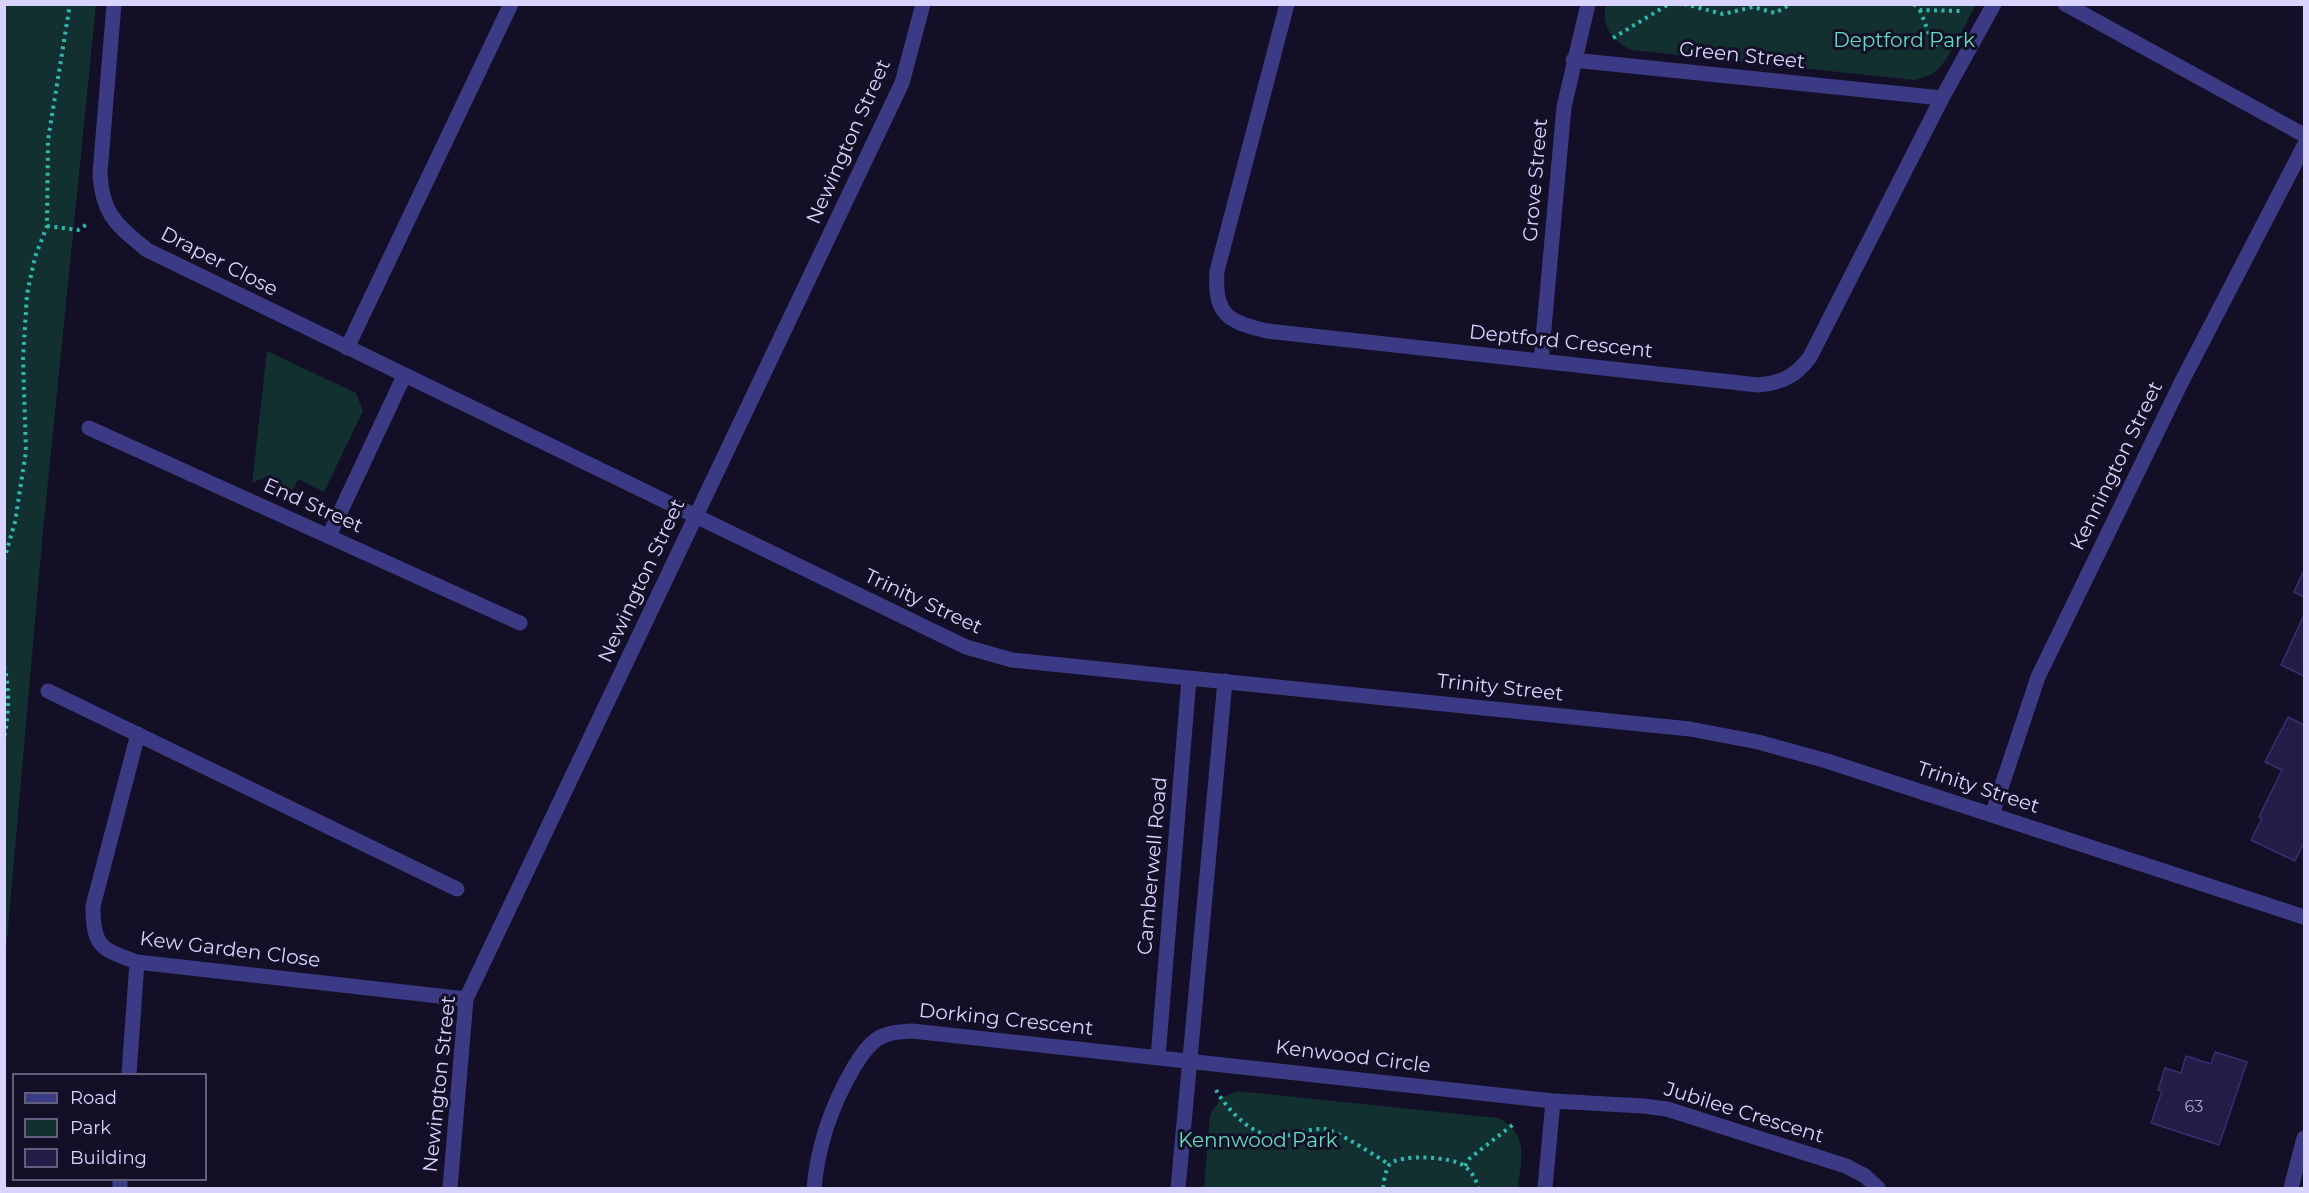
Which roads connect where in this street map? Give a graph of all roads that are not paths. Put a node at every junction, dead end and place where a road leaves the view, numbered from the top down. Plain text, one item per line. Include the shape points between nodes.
1 (114, 4) edge
2 (510, 4) edge
3 (923, 4) edge
4 (1287, 4) edge
5 (1588, 4) edge
6 (2065, 4) edge
7 (1991, 10) edge
8 (1573, 60) junction
9 (1942, 98) junction
10 (2304, 135) edge
11 (2304, 146) edge
12 (347, 348) junction
13 (1541, 361) junction
14 (404, 376) junction
15 (89, 428) dead end
16 (696, 517) junction
17 (329, 537) junction
18 (520, 623) dead end
19 (1189, 678) junction
20 (1225, 681) junction
21 (48, 691) dead end
22 (138, 734) junction
23 (1992, 815) junction
24 (457, 889) dead end
25 (2304, 917) edge
26 (137, 962) junction
27 (466, 999) junction
28 (1158, 1057) junction
29 (1195, 1060) junction
30 (129, 1073) edge
31 (1553, 1101) junction
32 (2304, 1138) edge
33 (450, 1188) edge
34 (814, 1188) edge
35 (1178, 1188) edge
36 (1545, 1188) edge
37 (1878, 1188) edge
38 (2291, 1188) edge

1 - 12 street, Draper Close via 100,173 107,210 120,228 147,250
2 - 12 street
3 - 16 street, Newington Street via 902,83
4 - 13 street, Deptford Crescent via 1217,271 1216,291 1221,309 1230,319 1267,331
5 - 8 street, Grove Street
6 - 10 street
7 - 9 street, Deptford Crescent
8 - 9 street, Green Street
8 - 13 street, Grove Street via 1564,107
9 - 13 street, Deptford Crescent via 1810,357 1788,378 1758,385
11 - 23 street, Kennington Street via 2181,383 2038,677
12 - 14 street, Draper Close
14 - 16 street, Draper Close
14 - 17 street
15 - 17 street, End Street
16 - 19 street, Trinity Street via 966,648 1012,660
16 - 27 street, Newington Street
17 - 18 street, End Street
19 - 20 street, Trinity Street
19 - 28 street, Camberwell Road
20 - 23 street, Trinity Street via 1690,729 1792,750
20 - 29 street
21 - 22 street
22 - 24 street
22 - 26 street, Kew Garden Close via 93,906 97,941 110,952
23 - 25 street, Trinity Street
26 - 27 street, Kew Garden Close
26 - 30 street
27 - 33 street, Newington Street
28 - 29 street, Dorking Crescent
28 - 34 street, Dorking Crescent via 892,1032 877,1039 863,1053 846,1080 822,1136
29 - 31 street, Kenwood Circle
29 - 35 street
31 - 36 street
31 - 37 street, Jubilee Crescent via 1667,1109 1846,1166
32 - 38 street

